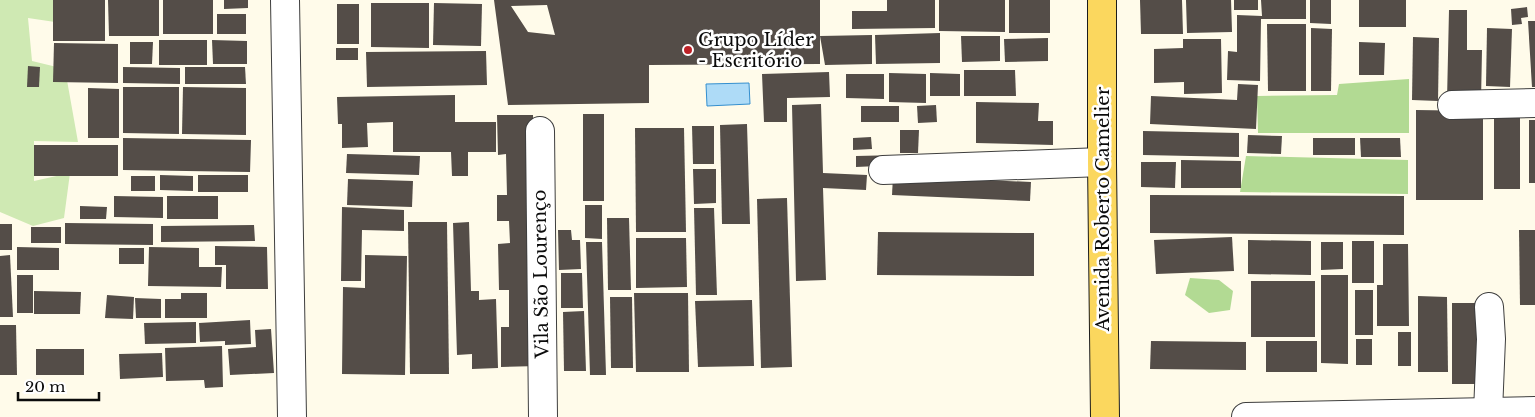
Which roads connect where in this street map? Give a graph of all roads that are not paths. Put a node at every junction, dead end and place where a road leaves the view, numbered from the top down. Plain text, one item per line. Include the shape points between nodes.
1 (285, 0) edge
2 (1102, 0) edge
3 (1535, 103) edge
4 (1452, 105) dead end
5 (540, 131) dead end
6 (1102, 162) junction
7 (884, 170) dead end
8 (1489, 307) dead end
9 (1535, 411) edge
10 (1488, 412) junction
11 (292, 417) edge
12 (543, 417) edge
13 (1105, 417) edge
14 (1246, 417) edge

1 - 11 street
2 - 6 main road, Avenida Roberto Camelier
3 - 4 street
5 - 12 street, Vila São Lourenço
6 - 7 street
6 - 13 main road, Avenida Roberto Camelier
8 - 10 street
9 - 10 street
10 - 14 street

